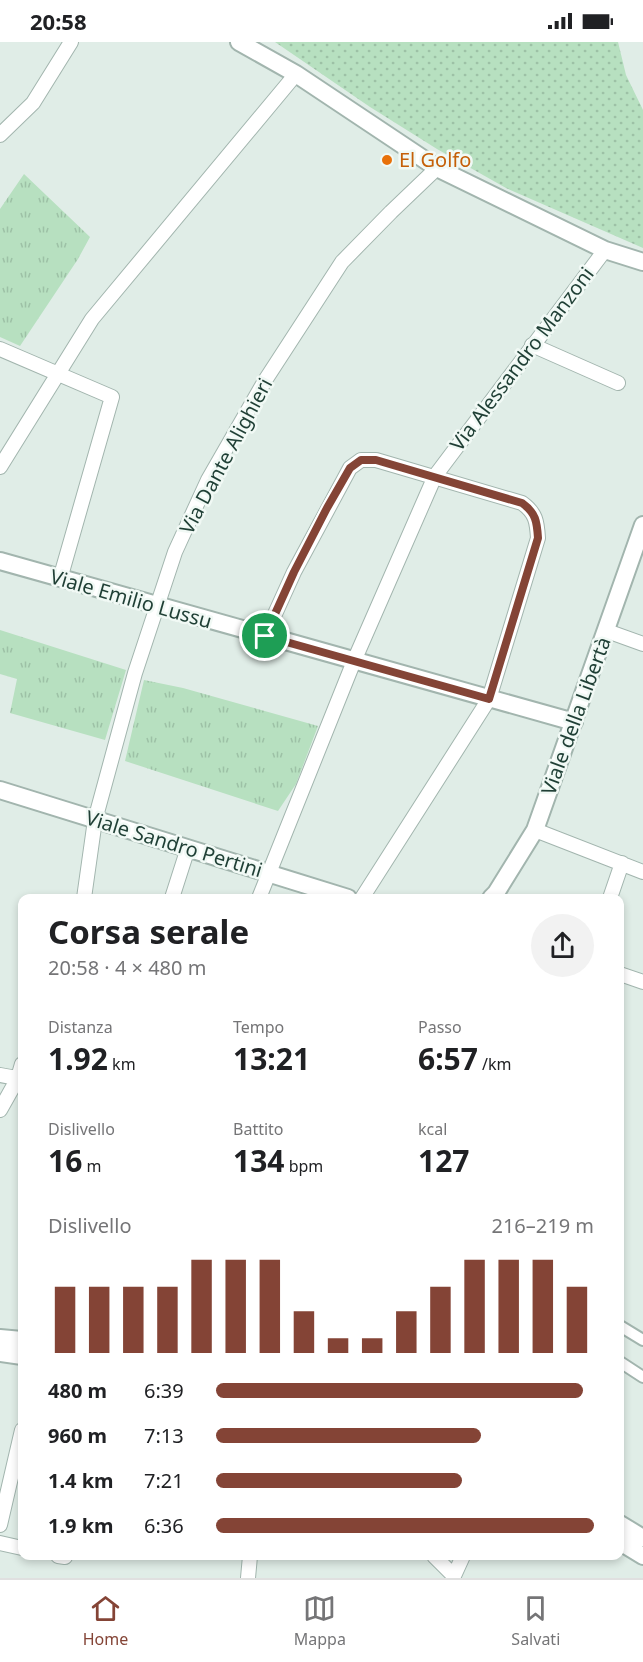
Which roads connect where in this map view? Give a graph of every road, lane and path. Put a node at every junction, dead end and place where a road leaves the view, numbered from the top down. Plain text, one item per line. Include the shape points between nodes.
1 (71, 42) edge
2 (239, 42) edge
3 (296, 74) junction
4 (0, 135) edge
5 (438, 168) junction
6 (605, 250) junction
7 (643, 262) edge
8 (532, 345) junction
9 (0, 349) edge
10 (59, 374) junction
11 (618, 383) dead end
12 (0, 466) edge
13 (435, 476) junction
14 (643, 525) edge
15 (0, 561) edge
16 (60, 579) junction
17 (157, 606) junction
18 (607, 631) junction
19 (265, 636) junction
20 (643, 644) edge
21 (354, 661) junction
22 (489, 699) junction
23 (574, 722) junction
24 (0, 790) edge
25 (95, 820) junction
26 (535, 830) junction
27 (188, 848) junction
28 (622, 863) junction
29 (643, 872) edge
30 (268, 873) junction
31 (85, 894) edge
32 (173, 894) edge
33 (260, 894) edge
34 (335, 894) edge
35 (365, 894) edge
36 (495, 894) edge
37 (611, 894) edge
38 (624, 975) edge
39 (643, 982) edge
40 (0, 1075) edge
41 (18, 1079) edge
42 (18, 1082) edge
43 (0, 1110) edge
44 (624, 1328) edge
45 (0, 1338) edge
46 (18, 1340) edge
47 (643, 1340) edge
48 (0, 1353) edge
49 (18, 1355) edge
50 (624, 1365) edge
51 (643, 1377) edge
52 (18, 1445) edge
53 (11, 1470) edge
54 (0, 1525) edge
55 (624, 1526) edge
56 (643, 1538) edge
57 (0, 1542) edge
58 (624, 1544) edge
59 (18, 1547) edge
60 (643, 1556) edge
61 (250, 1560) edge
62 (438, 1560) edge
63 (461, 1560) edge
64 (453, 1577) edge
65 (248, 1578) edge

1 - 4 street via 33,103
2 - 3 street
3 - 5 street
3 - 10 street via 92,320
5 - 6 street
5 - 17 street, Via Dante Alighieri via 382,220 328,282 208,480 175,552
6 - 7 street
6 - 8 street, Via Alessandro Manzoni
8 - 11 street
8 - 13 street, Via Alessandro Manzoni
9 - 10 street
10 - 12 street
10 - 16 street via 112,397
13 - 19 street via 376,460 361,460 350,468 294,572
13 - 21 street, Via Alessandro Manzoni
13 - 22 street via 522,503 537,519 538,538
14 - 18 street, Viale della Libertà
15 - 16 street, Viale Emilio Lussu
16 - 17 street, Viale Emilio Lussu
17 - 19 street, Viale Emilio Lussu
17 - 25 street, Via Dante Alighieri
18 - 20 street
18 - 23 street, Viale della Libertà
19 - 21 street, Viale Emilio Lussu
21 - 22 street, Viale Emilio Lussu
21 - 30 street, Via Alessandro Manzoni
22 - 23 street, Viale Emilio Lussu
22 - 35 street
23 - 26 street, Viale della Libertà
24 - 25 street, Viale Sandro Pertini
25 - 27 street, Viale Sandro Pertini
25 - 31 street, Via Dante Alighieri
26 - 28 street
26 - 36 street, Viale della Libertà
27 - 30 street, Viale Sandro Pertini
27 - 32 street
28 - 29 street
28 - 37 street
30 - 33 street, Via Alessandro Manzoni
30 - 34 street, Viale Sandro Pertini
38 - 39 street
40 - 41 street
42 - 43 street
44 - 47 street
45 - 46 street
48 - 49 street
50 - 51 street
52 - 53 street
53 - 54 street
55 - 56 street
57 - 59 street
58 - 60 street
61 - 65 street
62 - 64 street
63 - 64 street

